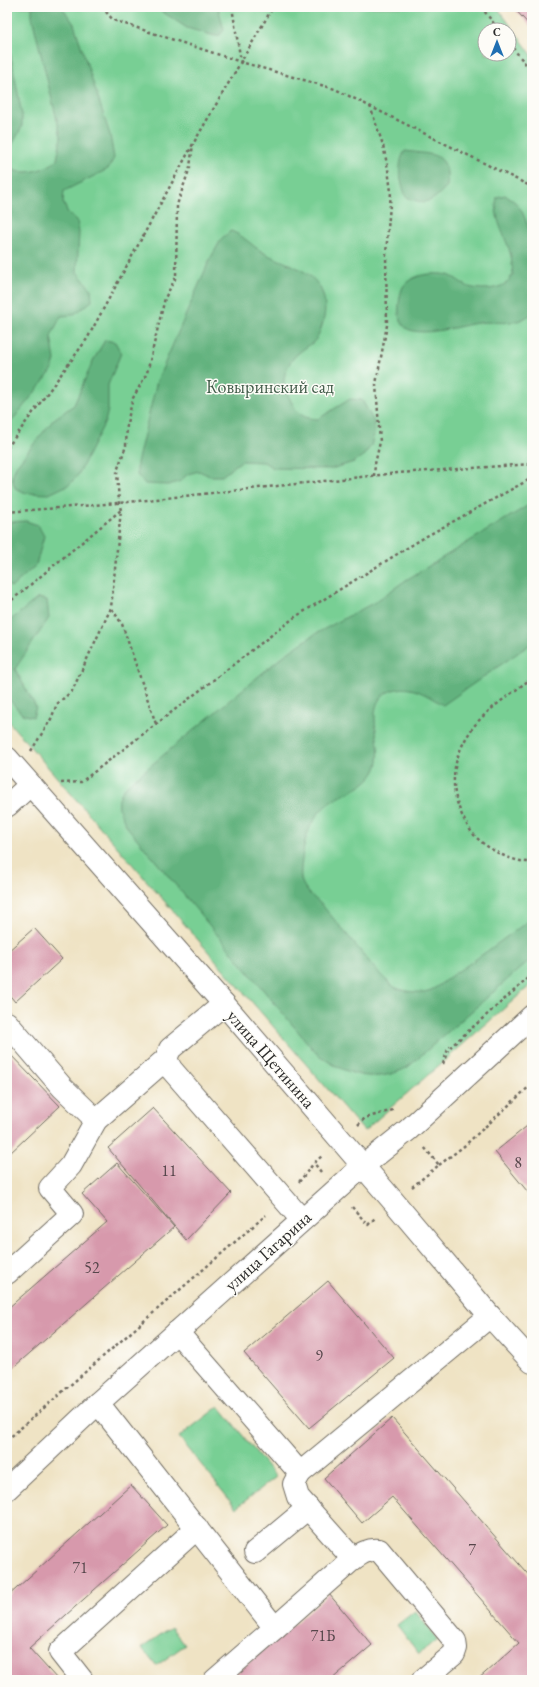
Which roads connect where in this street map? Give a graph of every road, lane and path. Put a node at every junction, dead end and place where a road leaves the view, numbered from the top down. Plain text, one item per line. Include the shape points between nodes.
1 (102, 7) edge
2 (232, 7) edge
3 (273, 7) edge
4 (481, 7) edge
5 (493, 22) edge
6 (517, 53) edge
7 (241, 62) junction
8 (532, 72) edge
9 (370, 106) junction
10 (193, 144) junction
11 (532, 187) edge
12 (7, 448) edge
13 (532, 464) edge
14 (374, 476) junction
15 (532, 478) edge
16 (119, 504) junction
17 (122, 510) junction
18 (7, 512) edge
19 (7, 604) edge
20 (111, 608) junction
21 (532, 678) edge
22 (156, 724) junction
23 (18, 771) edge
24 (7, 806) edge
25 (532, 862) edge
26 (532, 975) edge
27 (224, 1004) junction
28 (532, 1016) edge
29 (7, 1023) edge
30 (166, 1059) junction
31 (442, 1067) dead end
32 (532, 1084) edge
33 (395, 1110) dead end
34 (389, 1111) dead end
35 (96, 1120) junction
36 (314, 1163) dead end
37 (439, 1165) dead end
38 (363, 1166) junction
39 (284, 1199) junction
40 (302, 1220) junction
41 (7, 1273) edge
42 (490, 1316) junction
43 (177, 1332) junction
44 (532, 1362) edge
45 (98, 1403) junction
46 (7, 1440) edge
47 (300, 1473) junction
48 (7, 1489) edge
49 (308, 1508) junction
50 (197, 1528) junction
51 (256, 1552) dead end
52 (353, 1559) junction
53 (275, 1628) junction
54 (82, 1680) edge
55 (215, 1680) edge
56 (424, 1680) edge

1 - 7 path via 113,20
2 - 7 path
3 - 7 path
4 - 5 path
6 - 8 path
7 - 9 path via 335,90
7 - 10 path
9 - 11 path
9 - 14 path via 383,145 391,192 386,254 387,325 376,384 380,442
10 - 12 path via 87,339
10 - 16 path via 190,167 177,205 176,277 165,298 148,373 133,398 127,423 126,446 117,471
13 - 14 path
14 - 16 path
15 - 22 path via 425,537 295,618
16 - 17 path
16 - 18 path
17 - 19 path
17 - 20 path
20 - 22 path via 122,624
20 - 23 path via 72,691 57,704 51,719
21 - 25 path via 470,730 457,756 454,784 460,812 475,836 498,854 526,863
22 - 23 path via 81,782
23 - 24 street
23 - 27 street, улица Щетинина
26 - 31 path via 448,1049
27 - 30 street via 170,1049
27 - 38 street, улица Щетинина
28 - 38 street, улица Гагарина via 408,1130
29 - 35 street via 62,1087
30 - 35 street
30 - 39 street via 170,1069
32 - 37 path via 463,1147
33 - 34 path
35 - 41 street via 71,1165 50,1188 72,1214
36 - 39 path
38 - 40 street, улица Гагарина
38 - 42 street, улица Щетинина
39 - 40 street
39 - 46 path
40 - 43 street, улица Гагарина
42 - 44 street, улица Щетинина
42 - 47 street
43 - 45 street, улица Гагарина
43 - 47 street
45 - 48 street, улица Гагарина
45 - 50 street
47 - 49 street via 294,1484 298,1497
49 - 51 street
49 - 52 street
50 - 53 street
50 - 54 street via 60,1652
52 - 53 street
52 - 56 street via 365,1551 379,1550 455,1641 454,1654
53 - 55 street

